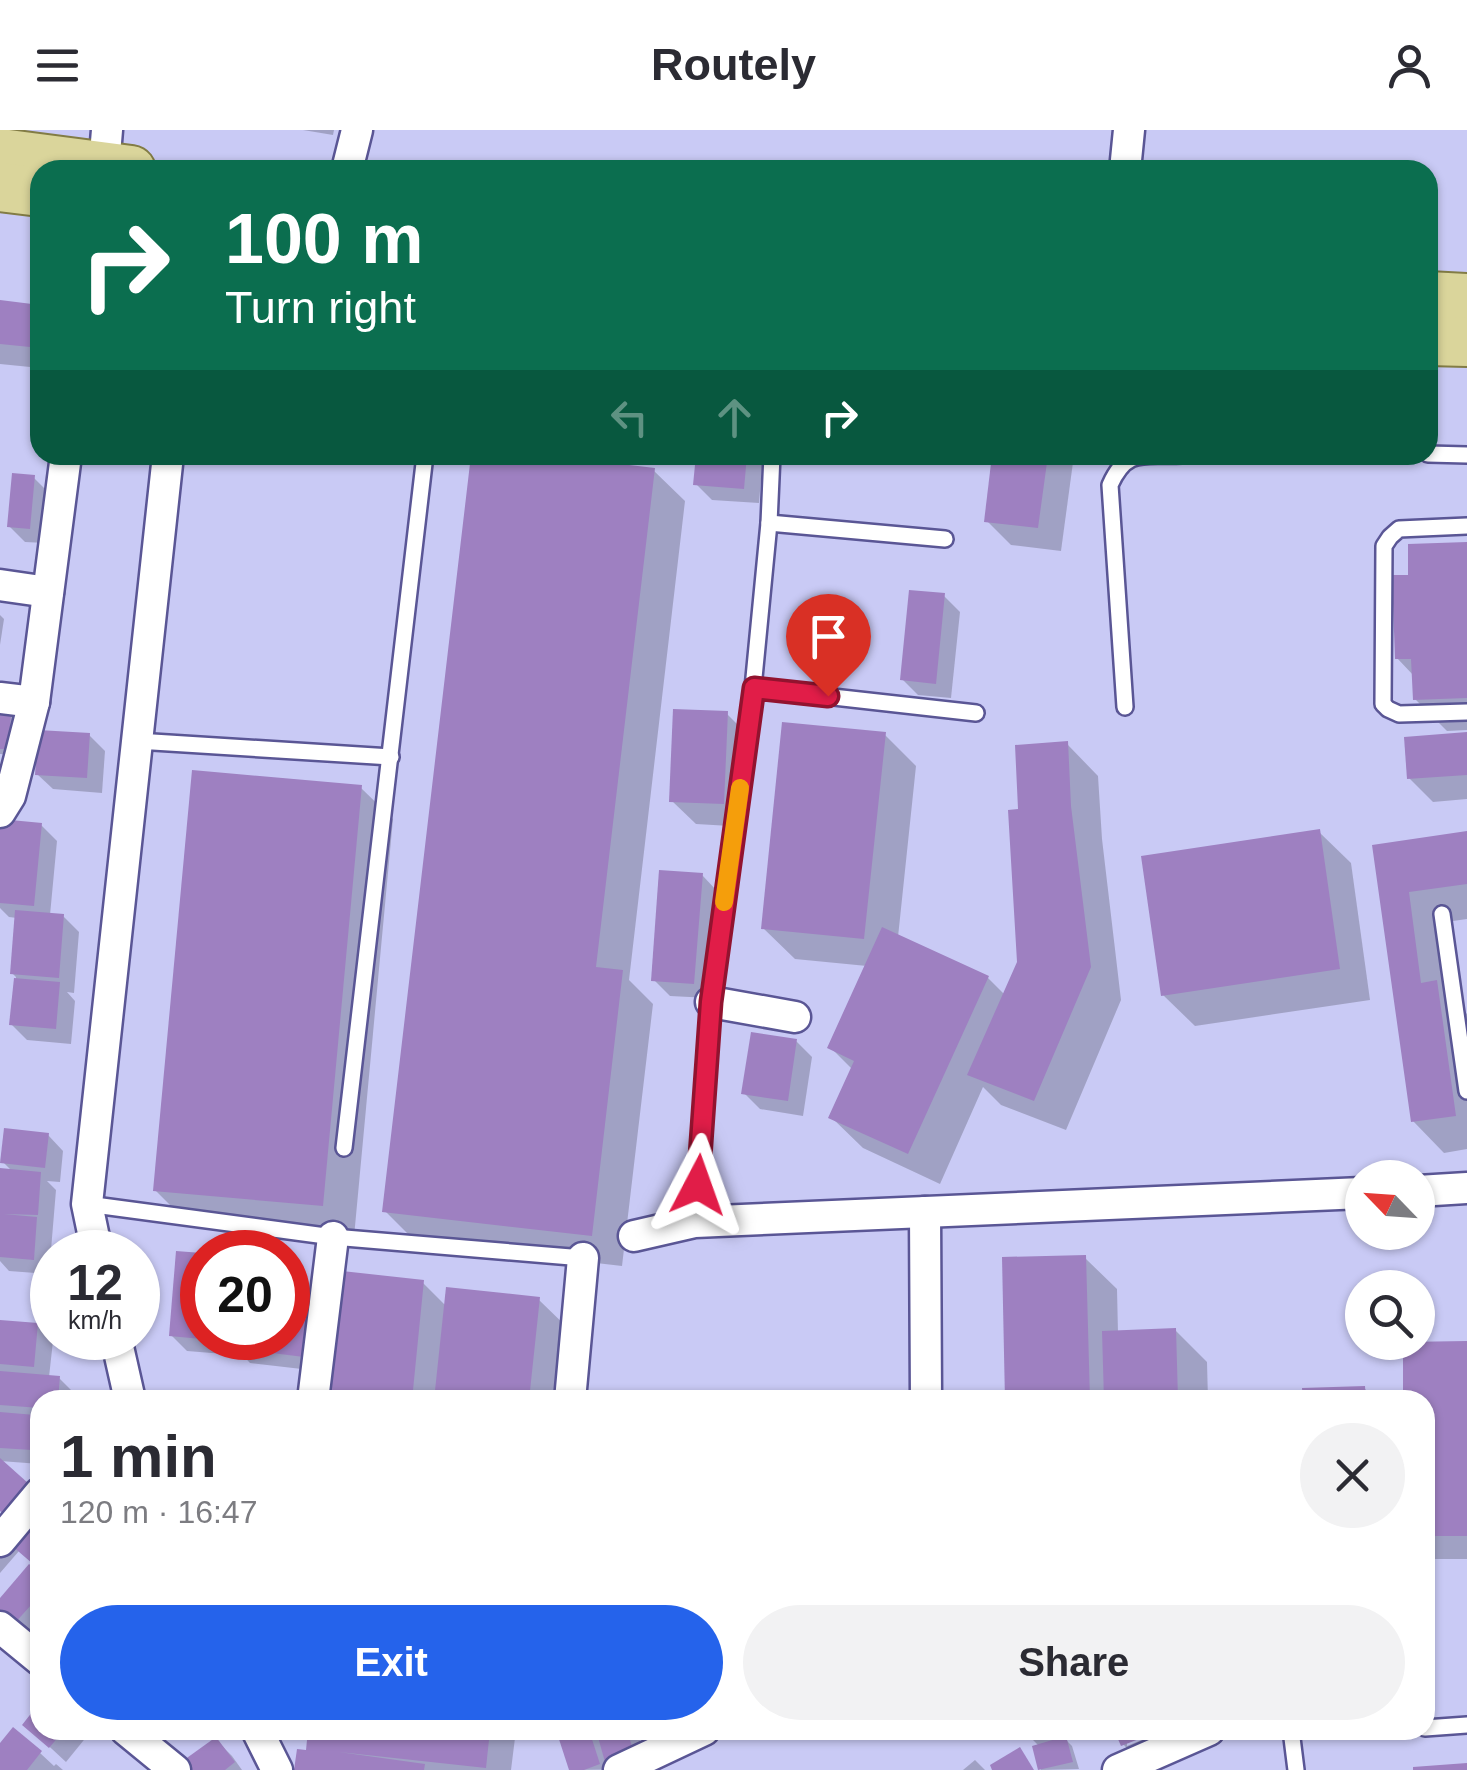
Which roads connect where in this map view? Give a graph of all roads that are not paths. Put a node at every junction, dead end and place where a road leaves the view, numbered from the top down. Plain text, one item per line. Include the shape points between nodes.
1 (357, 130) edge
2 (1129, 130) edge
3 (0, 153) edge
4 (114, 156) edge
5 (350, 160) edge
6 (1126, 160) edge
7 (0, 187) edge
8 (30, 191) edge
9 (1438, 297) edge
10 (1467, 298) edge
11 (1438, 341) edge
12 (1467, 342) edge
13 (1438, 454) edge
14 (1467, 455) edge
15 (65, 465) edge
16 (167, 465) edge
17 (424, 465) edge
18 (772, 465) edge
19 (1120, 465) edge
20 (769, 522) junction
21 (1467, 526) edge
22 (945, 539) dead end
23 (0, 585) edge
24 (48, 592) junction
25 (754, 688) junction
26 (0, 698) edge
27 (34, 702) junction
28 (1126, 707) dead end
29 (1467, 712) edge
30 (976, 713) dead end
31 (137, 741) junction
32 (391, 756) junction
33 (0, 812) edge
34 (1442, 914) dead end
35 (711, 1002) junction
36 (795, 1017) dead end
37 (1467, 1091) edge
38 (344, 1148) dead end
39 (1467, 1188) edge
40 (1435, 1189) edge
41 (1345, 1194) edge
42 (86, 1204) junction
43 (925, 1212) junction
44 (695, 1222) junction
45 (92, 1230) edge
46 (634, 1236) dead end
47 (333, 1237) junction
48 (583, 1258) joint
49 (121, 1360) edge
50 (128, 1390) edge
51 (314, 1390) edge
52 (571, 1390) edge
53 (926, 1390) edge
54 (30, 1505) edge
55 (0, 1541) edge
56 (0, 1628) edge
57 (30, 1652) edge
58 (1467, 1725) edge
59 (1435, 1727) edge
60 (138, 1740) edge
61 (262, 1740) edge
62 (683, 1740) edge
63 (1186, 1740) edge
64 (1292, 1740) edge
65 (176, 1770) edge
66 (277, 1770) edge
67 (619, 1770) edge
68 (1118, 1770) edge
69 (1296, 1770) edge

1 - 5 street
2 - 6 street
3 - 4 main road
7 - 8 main road
9 - 10 main road
11 - 12 main road
13 - 14 lane
15 - 24 street
16 - 31 street
17 - 32 lane
18 - 20 lane
19 - 28 lane via 1110,485
20 - 22 lane
20 - 25 lane
21 - 29 lane via 1399,528 1384,546 1383,664 1388,709
23 - 24 street
24 - 27 street
25 - 30 lane
25 - 35 lane
26 - 27 street
27 - 33 street
31 - 32 lane
31 - 42 street
32 - 38 lane
34 - 37 lane
35 - 36 street
35 - 44 lane
39 - 40 street
41 - 43 street
42 - 45 street
42 - 47 lane
43 - 44 street
43 - 53 street
44 - 46 street
47 - 48 lane
47 - 51 street
48 - 52 street
49 - 50 street
54 - 55 street
56 - 57 street
58 - 59 lane
60 - 65 street
61 - 66 street
62 - 67 street
63 - 68 street
64 - 69 lane

